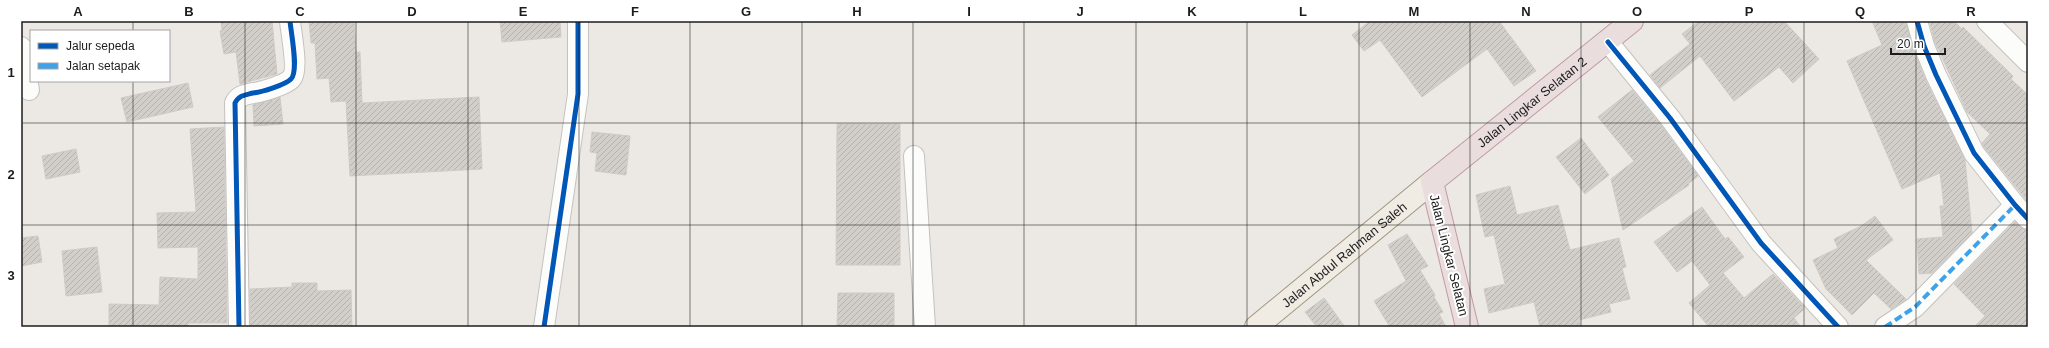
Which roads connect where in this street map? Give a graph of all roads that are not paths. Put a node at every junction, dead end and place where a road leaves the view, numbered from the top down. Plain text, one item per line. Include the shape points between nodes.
1 (290, 21) edge
2 (578, 21) edge
3 (1632, 21) edge
4 (1917, 21) edge
5 (1987, 21) edge
6 (1608, 42) junction
7 (21, 46) edge
8 (2027, 59) edge
9 (29, 90) dead end
10 (914, 156) dead end
11 (1432, 182) junction
12 (2022, 212) edge
13 (239, 327) edge
14 (544, 327) edge
15 (925, 327) edge
16 (1256, 327) edge
17 (1467, 327) edge
18 (1838, 327) edge
19 (1885, 327) edge

1 - 13 street via 295,68 293,76 287,82 240,96 235,103
2 - 14 street via 578,94
3 - 6 highway, Jalan Lingkar Selatan 2
4 - 12 street via 1936,76 1974,153
5 - 8 street
6 - 11 highway, Jalan Lingkar Selatan 2
6 - 18 street via 1670,118 1761,243
7 - 9 street
10 - 15 street
11 - 16 main road, Jalan Abdul Rahman Saleh
11 - 17 highway, Jalan Lingkar Selatan
12 - 19 street via 1915,307

